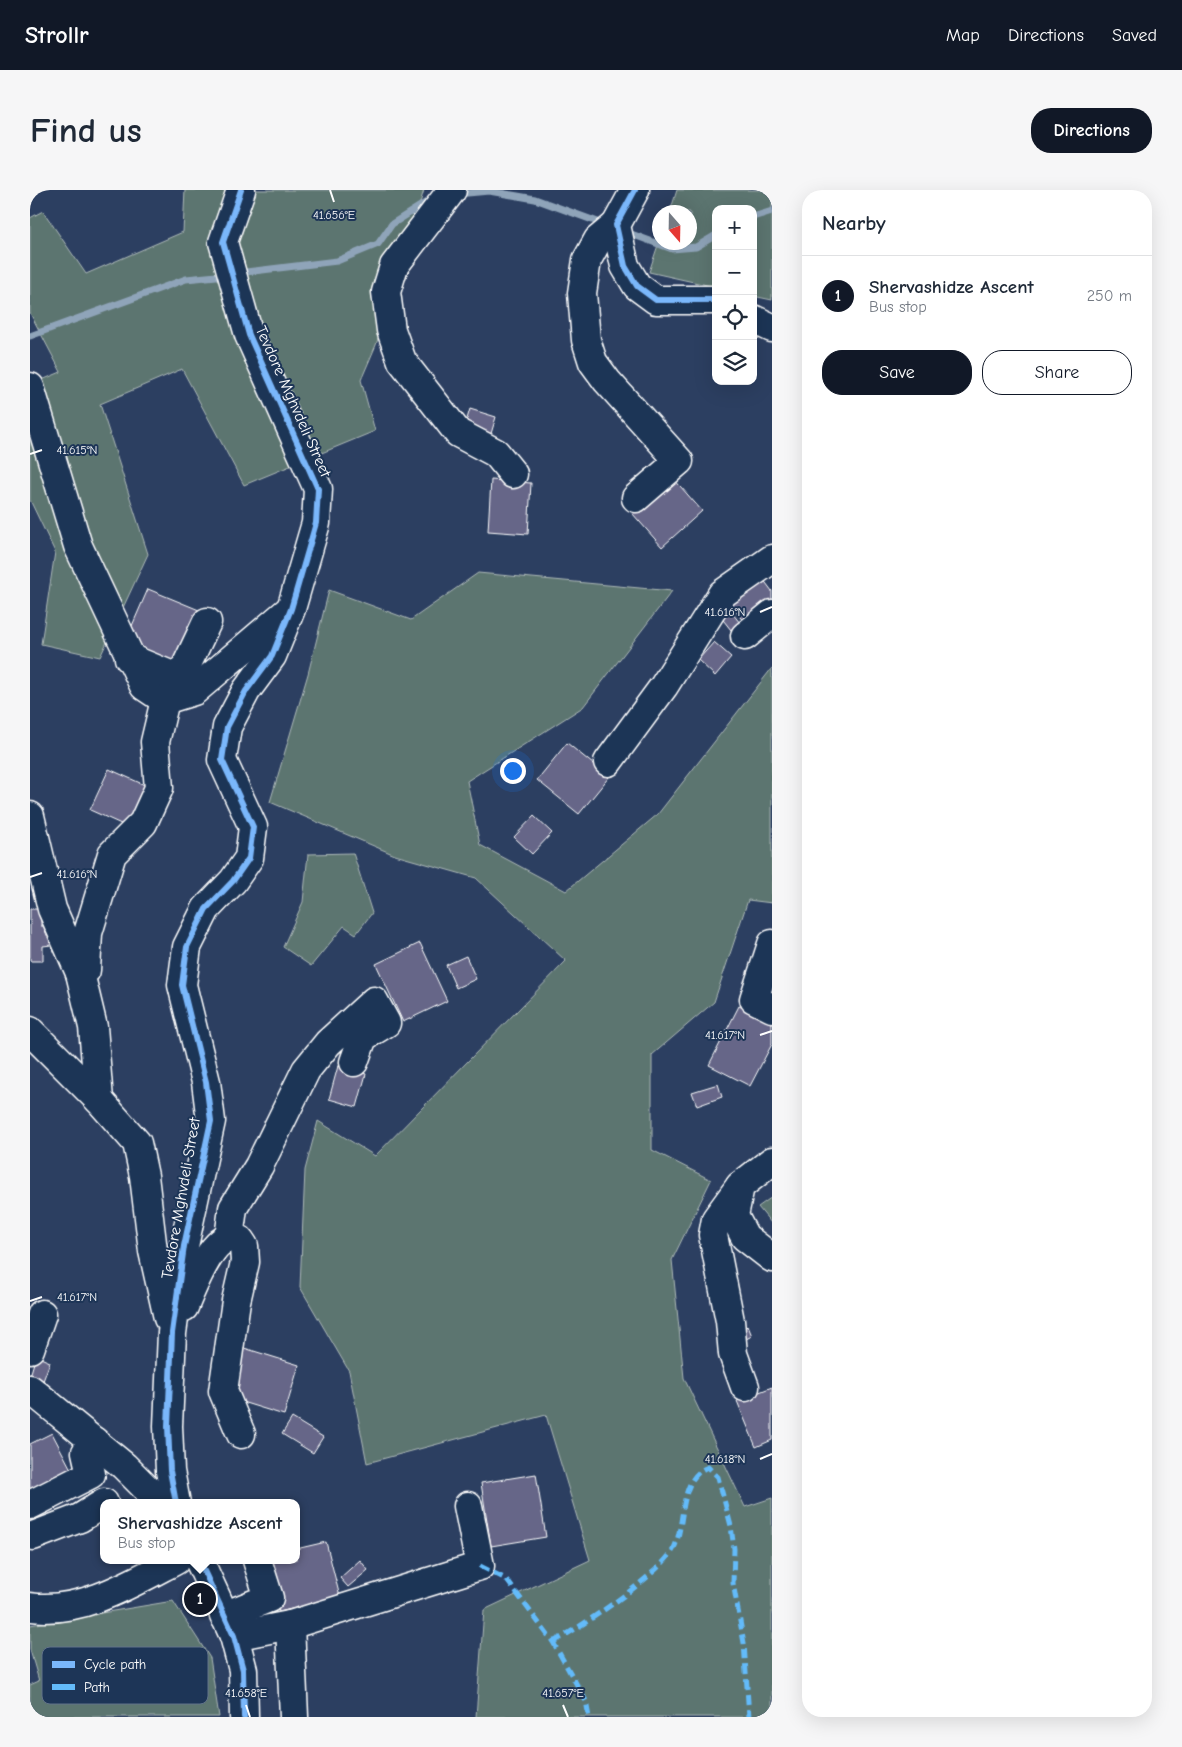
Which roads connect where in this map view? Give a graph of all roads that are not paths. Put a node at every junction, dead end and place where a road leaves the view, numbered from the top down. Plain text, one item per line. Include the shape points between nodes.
1 (241, 190) edge
2 (452, 190) edge
3 (635, 190) edge
4 (616, 225) junction
5 (712, 300) edge
6 (757, 321) edge
7 (772, 328) edge
8 (30, 387) edge
9 (513, 474) dead end
10 (636, 498) dead end
11 (772, 559) edge
12 (291, 609) junction
13 (772, 614) edge
14 (207, 622) dead end
15 (745, 636) dead end
16 (129, 658) junction
17 (166, 700) junction
18 (608, 762) dead end
19 (30, 816) edge
20 (772, 944) edge
21 (80, 973) junction
22 (772, 1008) edge
23 (30, 1030) edge
24 (354, 1062) dead end
25 (99, 1100) junction
26 (772, 1161) edge
27 (740, 1186) junction
28 (229, 1238) junction
29 (772, 1258) edge
30 (42, 1314) dead end
31 (172, 1333) junction
32 (30, 1349) edge
33 (745, 1387) dead end
34 (30, 1390) edge
35 (241, 1434) dead end
36 (94, 1441) junction
37 (136, 1478) junction
38 (109, 1499) edge
39 (157, 1499) edge
40 (172, 1499) edge
41 (30, 1505) edge
42 (100, 1506) edge
43 (468, 1506) dead end
44 (33, 1536) dead end
45 (168, 1564) edge
46 (201, 1564) edge
47 (258, 1564) edge
48 (30, 1607) edge
49 (290, 1625) junction
50 (229, 1626) junction
51 (244, 1717) edge
52 (294, 1717) edge

1 - 12 street, Tevdore Mghvdeli Street via 223,242 249,335 318,489 316,523
2 - 9 street via 394,266 386,292 391,330 402,361 458,433 496,452
3 - 4 street
4 - 5 street via 625,266 637,286 656,300
4 - 10 street via 598,240 586,260 582,293 586,340 593,362 607,381 678,460
6 - 7 street
8 - 16 street via 78,546
11 - 18 street via 722,594 664,686
12 - 17 street via 194,691
12 - 31 street, Tevdore Mghvdeli Street via 272,656 246,691 227,727 222,760 253,827 249,858 233,881 206,909 186,948 182,985 206,1082 211,1121 184,1246
13 - 15 street
14 - 16 street via 180,679
16 - 17 street via 144,686
17 - 21 street via 155,742 159,788 143,823 112,854 88,933 86,970
19 - 21 street via 52,908
20 - 22 street via 754,999
21 - 25 street via 94,1027
23 - 25 street
24 - 28 street via 363,1038 386,1023 374,1001 328,1043 306,1070 259,1166 233,1208
25 - 31 street via 137,1144 153,1251
26 - 27 street
27 - 29 street via 734,1216 744,1237
27 - 33 street via 716,1219 713,1235 730,1321 733,1354
28 - 31 street via 218,1244 202,1268
28 - 35 street via 240,1240 244,1246 245,1262 223,1391
30 - 32 street
31 - 40 street, Tevdore Mghvdeli Street via 168,1426
34 - 36 street
36 - 37 street
36 - 41 street via 86,1452 91,1474
37 - 38 street
37 - 39 street
42 - 44 street via 80,1518
43 - 49 street via 480,1566
45 - 48 street via 76,1605 47,1610
46 - 50 street
47 - 50 street via 268,1598
49 - 50 street
49 - 52 street
50 - 51 street via 243,1670

